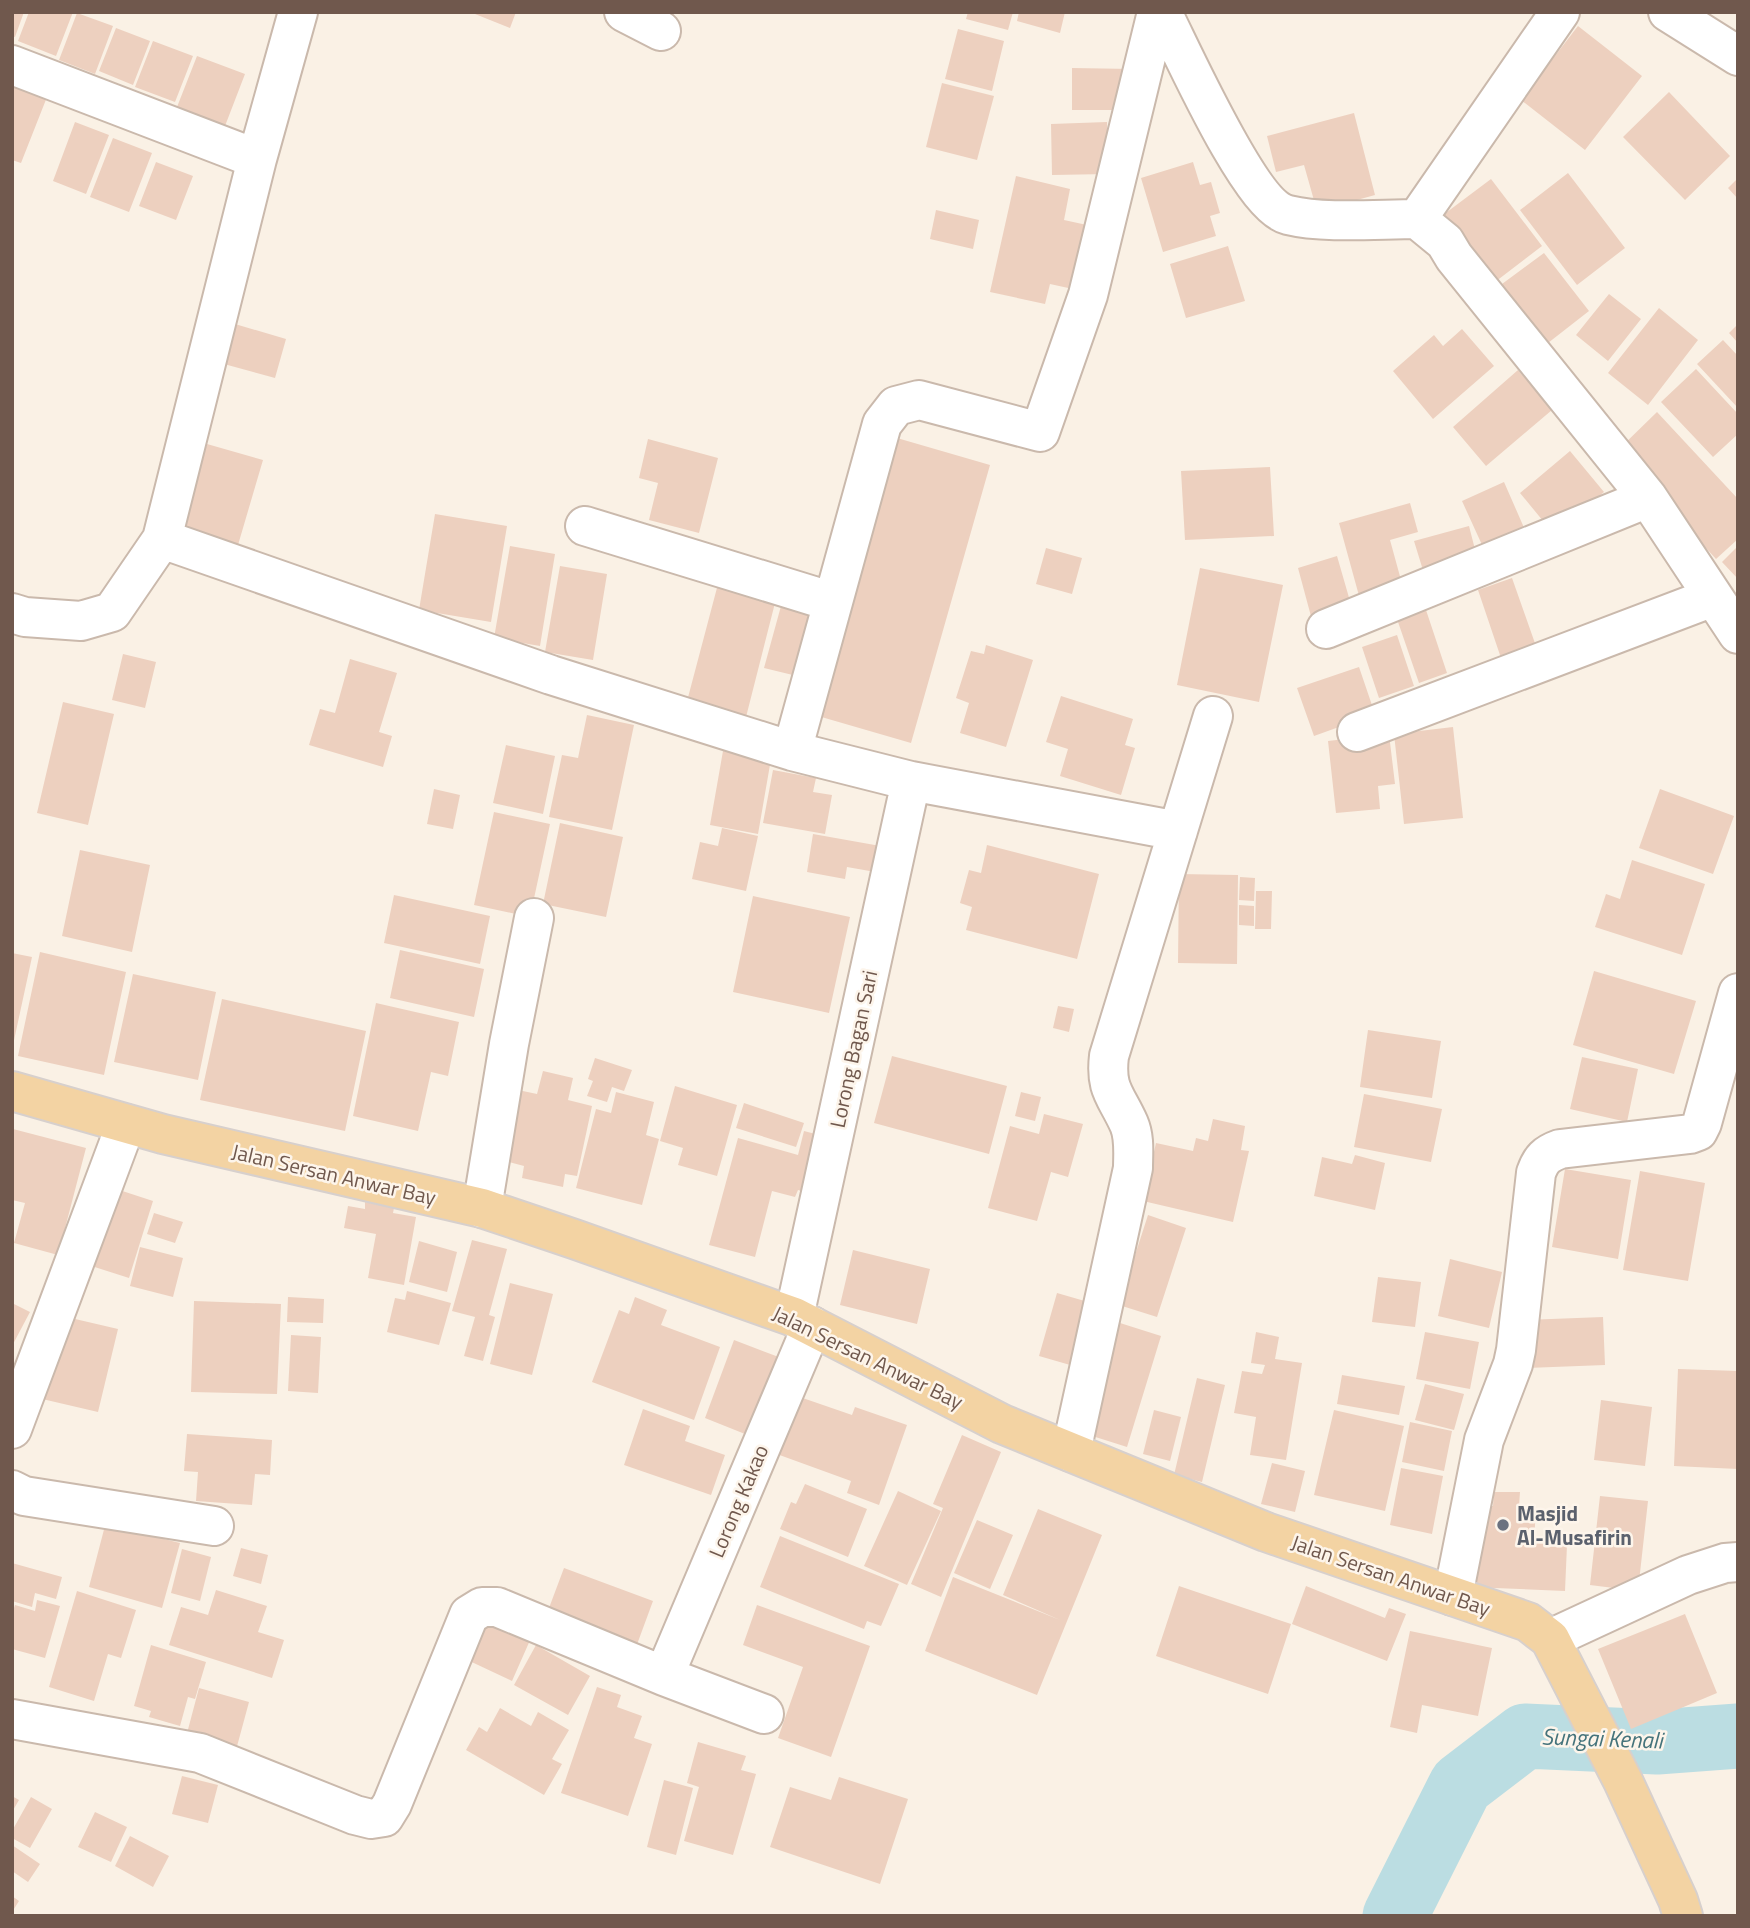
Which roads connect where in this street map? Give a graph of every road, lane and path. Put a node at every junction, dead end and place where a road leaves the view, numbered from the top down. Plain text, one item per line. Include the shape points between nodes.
1 (298, 12) edge
2 (624, 12) edge
3 (1159, 12) edge
4 (1560, 12) edge
5 (1668, 12) edge
6 (661, 31) dead end
7 (1738, 56) edge
8 (12, 65) edge
9 (257, 159) junction
10 (1417, 219) junction
11 (1648, 498) junction
12 (585, 526) dead end
13 (162, 539) junction
14 (1713, 597) junction
15 (833, 602) junction
16 (12, 613) edge
17 (1326, 629) dead end
18 (1738, 635) edge
19 (1213, 716) dead end
20 (1357, 732) dead end
21 (792, 751) junction
22 (911, 781) junction
23 (1178, 831) junction
24 (534, 918) dead end
25 (1738, 993) edge
26 (12, 1091) edge
27 (126, 1124) junction
28 (482, 1208) junction
29 (803, 1321) junction
30 (12, 1429) edge
31 (1071, 1452) junction
32 (12, 1490) edge
33 (214, 1526) dead end
34 (1738, 1562) edge
35 (1453, 1596) junction
36 (1554, 1648) junction
37 (664, 1676) junction
38 (764, 1714) dead end
39 (12, 1718) edge
40 (1683, 1916) edge

1 - 9 street
2 - 6 street
3 - 10 street via 1241,166 1285,215
3 - 15 street via 1088,295 1040,432 919,400 896,406 881,424
4 - 10 street
5 - 7 street
8 - 9 street
9 - 13 street
10 - 11 street via 1445,242
11 - 14 street
11 - 17 street
12 - 15 street
13 - 16 street via 112,612 81,621
13 - 21 street via 551,675
14 - 18 street
14 - 20 street
15 - 21 street
19 - 23 street
21 - 22 street
22 - 23 street
22 - 29 street, Lorong Bagan Sari
23 - 31 street via 1109,1056 1109,1087 1129,1125 1133,1168
24 - 28 street
25 - 35 street via 1698,1131 1560,1149 1541,1160 1513,1364 1484,1440
26 - 27 main road, Jalan Sersan Anwar Bay
27 - 28 main road, Jalan Sersan Anwar Bay
27 - 30 street
28 - 29 main road, Jalan Sersan Anwar Bay
29 - 31 main road, Jalan Sersan Anwar Bay via 1002,1424
29 - 37 street, Lorong Kakao
31 - 35 main road, Jalan Sersan Anwar Bay via 1266,1532
32 - 33 street via 24,1496
34 - 36 street via 1688,1575
35 - 36 main road, Jalan Sersan Anwar Bay via 1528,1622
36 - 40 main road, Jalan Sersan Anwar Bay via 1623,1781
37 - 38 street
37 - 39 street via 497,1607 482,1607 469,1615 392,1804 384,1817 371,1819 200,1753

